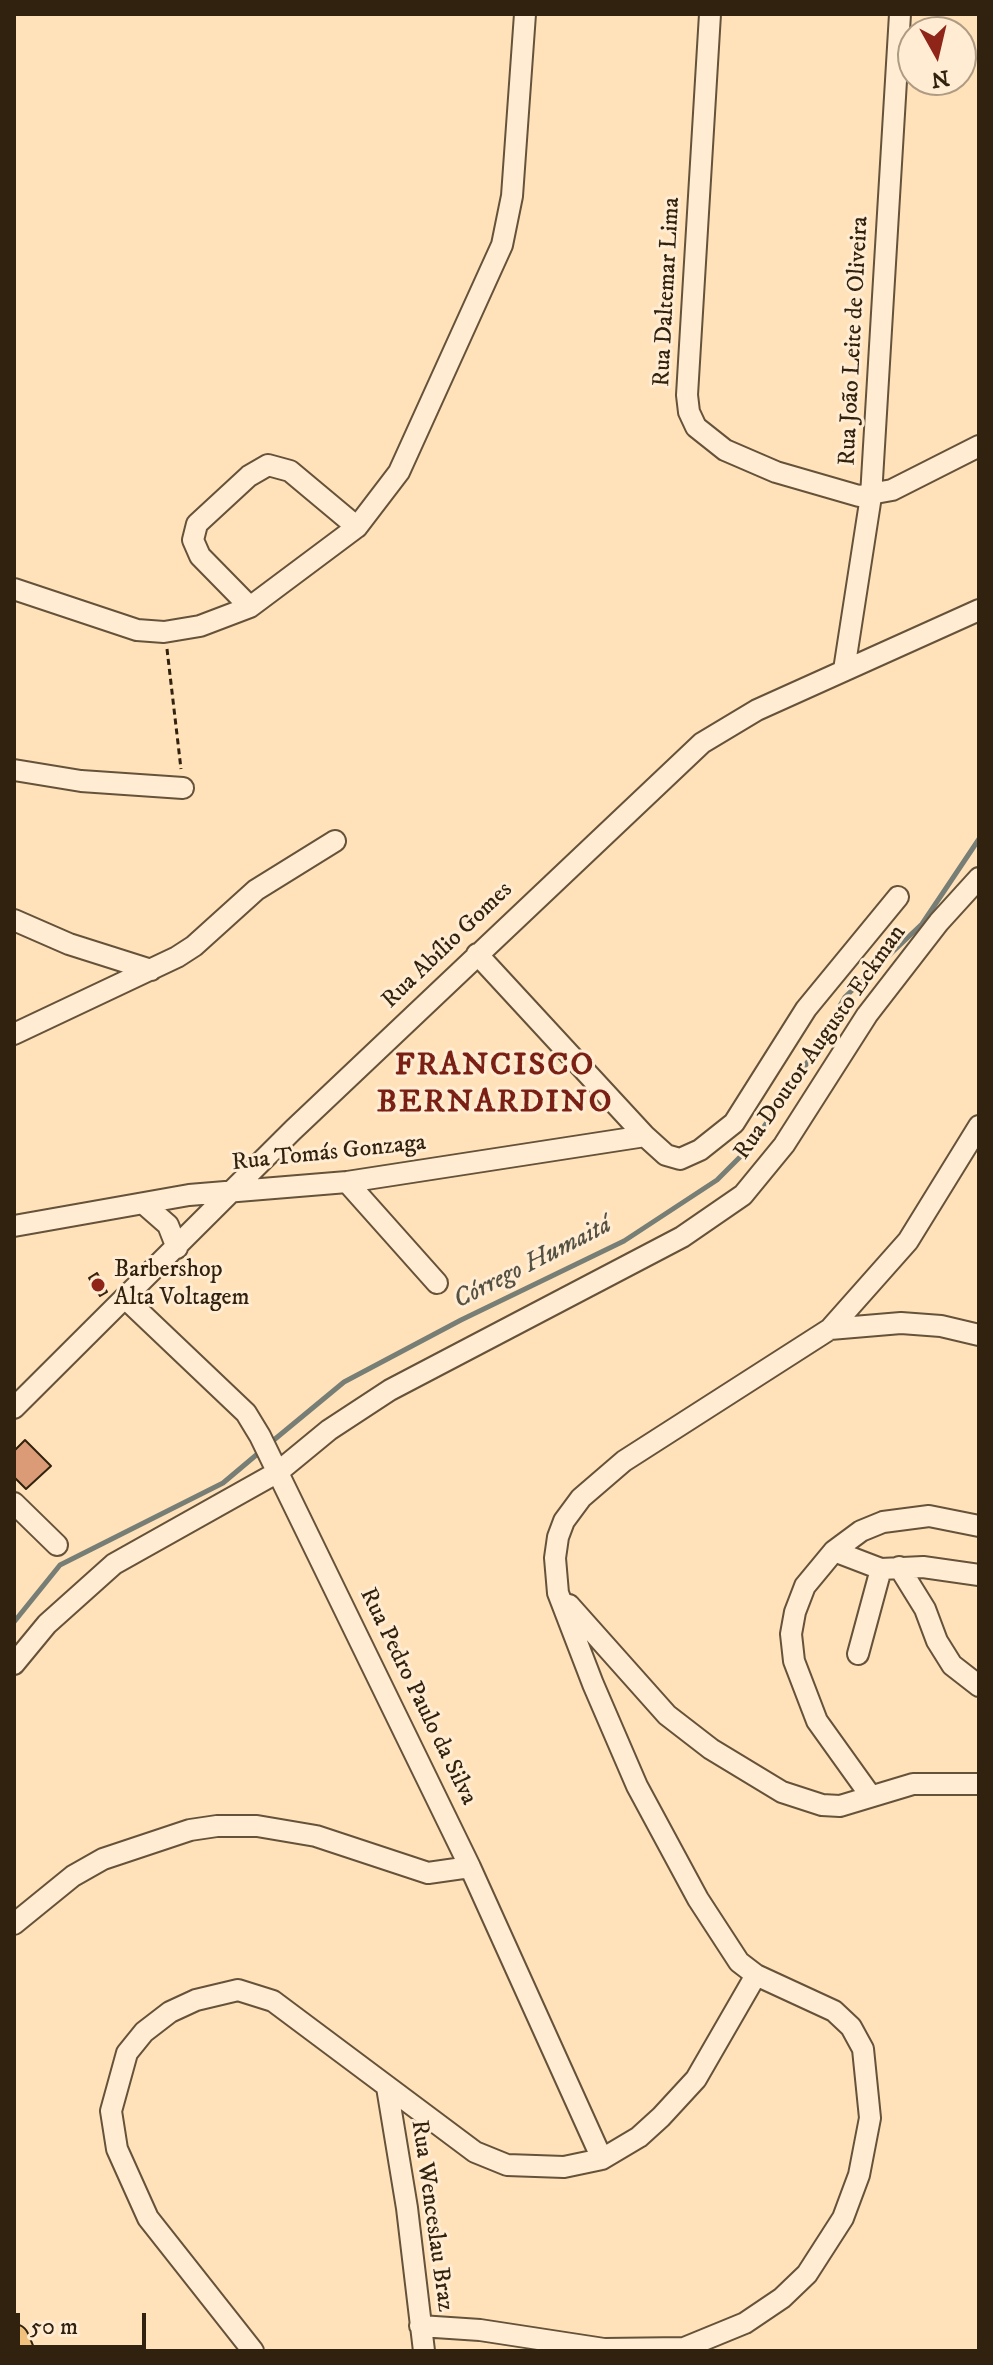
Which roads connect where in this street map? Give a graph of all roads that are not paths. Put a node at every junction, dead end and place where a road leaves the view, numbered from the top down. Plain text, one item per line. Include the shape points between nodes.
1 (525, 14) edge
2 (710, 14) edge
3 (900, 14) edge
4 (979, 446) edge
5 (871, 496) junction
6 (357, 527) junction
7 (14, 589) edge
8 (250, 607) junction
9 (979, 610) edge
10 (844, 670) junction
11 (14, 770) edge
12 (183, 788) road end
13 (335, 841) dead end
14 (979, 878) edge
15 (898, 897) dead end
16 (14, 920) edge
17 (477, 954) junction
18 (151, 970) junction
19 (14, 1034) edge
20 (645, 1136) junction
21 (976, 1137) edge
22 (347, 1182) junction
23 (235, 1191) junction
24 (144, 1204) junction
25 (14, 1226) edge
26 (177, 1248) junction
27 (437, 1283) dead end
28 (125, 1298) junction
29 (830, 1329) junction
30 (979, 1335) edge
31 (14, 1408) edge
32 (274, 1464) junction
33 (14, 1503) edge
34 (979, 1526) edge
35 (57, 1545) dead end
36 (834, 1551) junction
37 (890, 1568) junction
38 (979, 1575) edge
39 (558, 1593) junction
40 (858, 1654) dead end
41 (14, 1664) edge
42 (979, 1686) edge
43 (979, 1784) edge
44 (870, 1795) junction
45 (470, 1867) junction
46 (14, 1924) edge
47 (756, 1975) junction
48 (387, 2087) junction
49 (602, 2159) junction
50 (420, 2326) junction
51 (14, 2339) edge
52 (19, 2351) edge
53 (253, 2351) edge
54 (424, 2351) edge

1 - 6 street via 512,196 502,245 399,472
2 - 5 street, Rua Daltemar Lima via 689,412 696,427 725,450 776,472
3 - 5 street, Rua João Leite de Oliveira
4 - 5 street
5 - 10 street, Rua João Leite de Oliveira
6 - 8 street
6 - 8 street via 290,471 268,465 249,476 197,524 193,540 200,556
7 - 8 street via 111,623 164,632 214,622
9 - 10 street, Rua Abílio Gomes
10 - 17 street, Rua Abílio Gomes via 702,743
11 - 12 street
13 - 18 street via 256,890 194,946
14 - 32 street, Rua Doutor Augusto Eckman via 867,1015 777,1155 743,1195 682,1237 390,1390
15 - 20 street via 806,1009 734,1123 680,1159 666,1155
16 - 18 street
17 - 20 street
17 - 23 street, Rua Abílio Gomes
18 - 19 street
20 - 22 street, Rua Tomás Gonzaga
21 - 29 street via 908,1241
22 - 23 street, Rua Tomás Gonzaga
22 - 27 street
23 - 24 street, Rua Tomás Gonzaga
23 - 26 street, Rua Abílio Gomes
24 - 25 street, Rua Tomás Gonzaga
24 - 26 street via 168,1225
26 - 28 street, Rua Abílio Gomes
28 - 31 street, Rua Abílio Gomes
28 - 32 street, Rua Pedro Paulo da Silva via 246,1413
29 - 30 street via 901,1323
29 - 39 street via 624,1461 581,1498 558,1537
32 - 41 street, Rua Doutor Augusto Eckman via 114,1564 47,1624
32 - 45 street, Rua Pedro Paulo da Silva
33 - 35 street
34 - 36 street via 912,1517 861,1531
36 - 37 street
36 - 44 street via 805,1586 795,1612 794,1661 817,1721
37 - 38 street
37 - 40 street
37 - 42 street via 925,1609 952,1665
39 - 44 street via 667,1715 711,1749 782,1792 822,1805 840,1806
39 - 47 street via 599,1699 662,1834 724,1941
43 - 44 street via 913,1784
45 - 46 street via 428,1873 316,1836 257,1826 217,1826 103,1859
45 - 49 street, Rua Pedro Paulo da Silva
47 - 49 street via 696,2079 639,2137
47 - 50 street via 813,1999 842,2019 863,2049 868,2074 870,2118 859,2175 843,2218 807,2274 745,2323 684,2348 604,2349
48 - 49 street via 475,2152 507,2165 564,2167
48 - 50 street, Rua Wenceslau Braz
48 - 53 street via 273,2001 238,1990 170,2012 127,2053 111,2111 126,2174 148,2218
50 - 54 street, Rua Wenceslau Braz
51 - 52 highway

